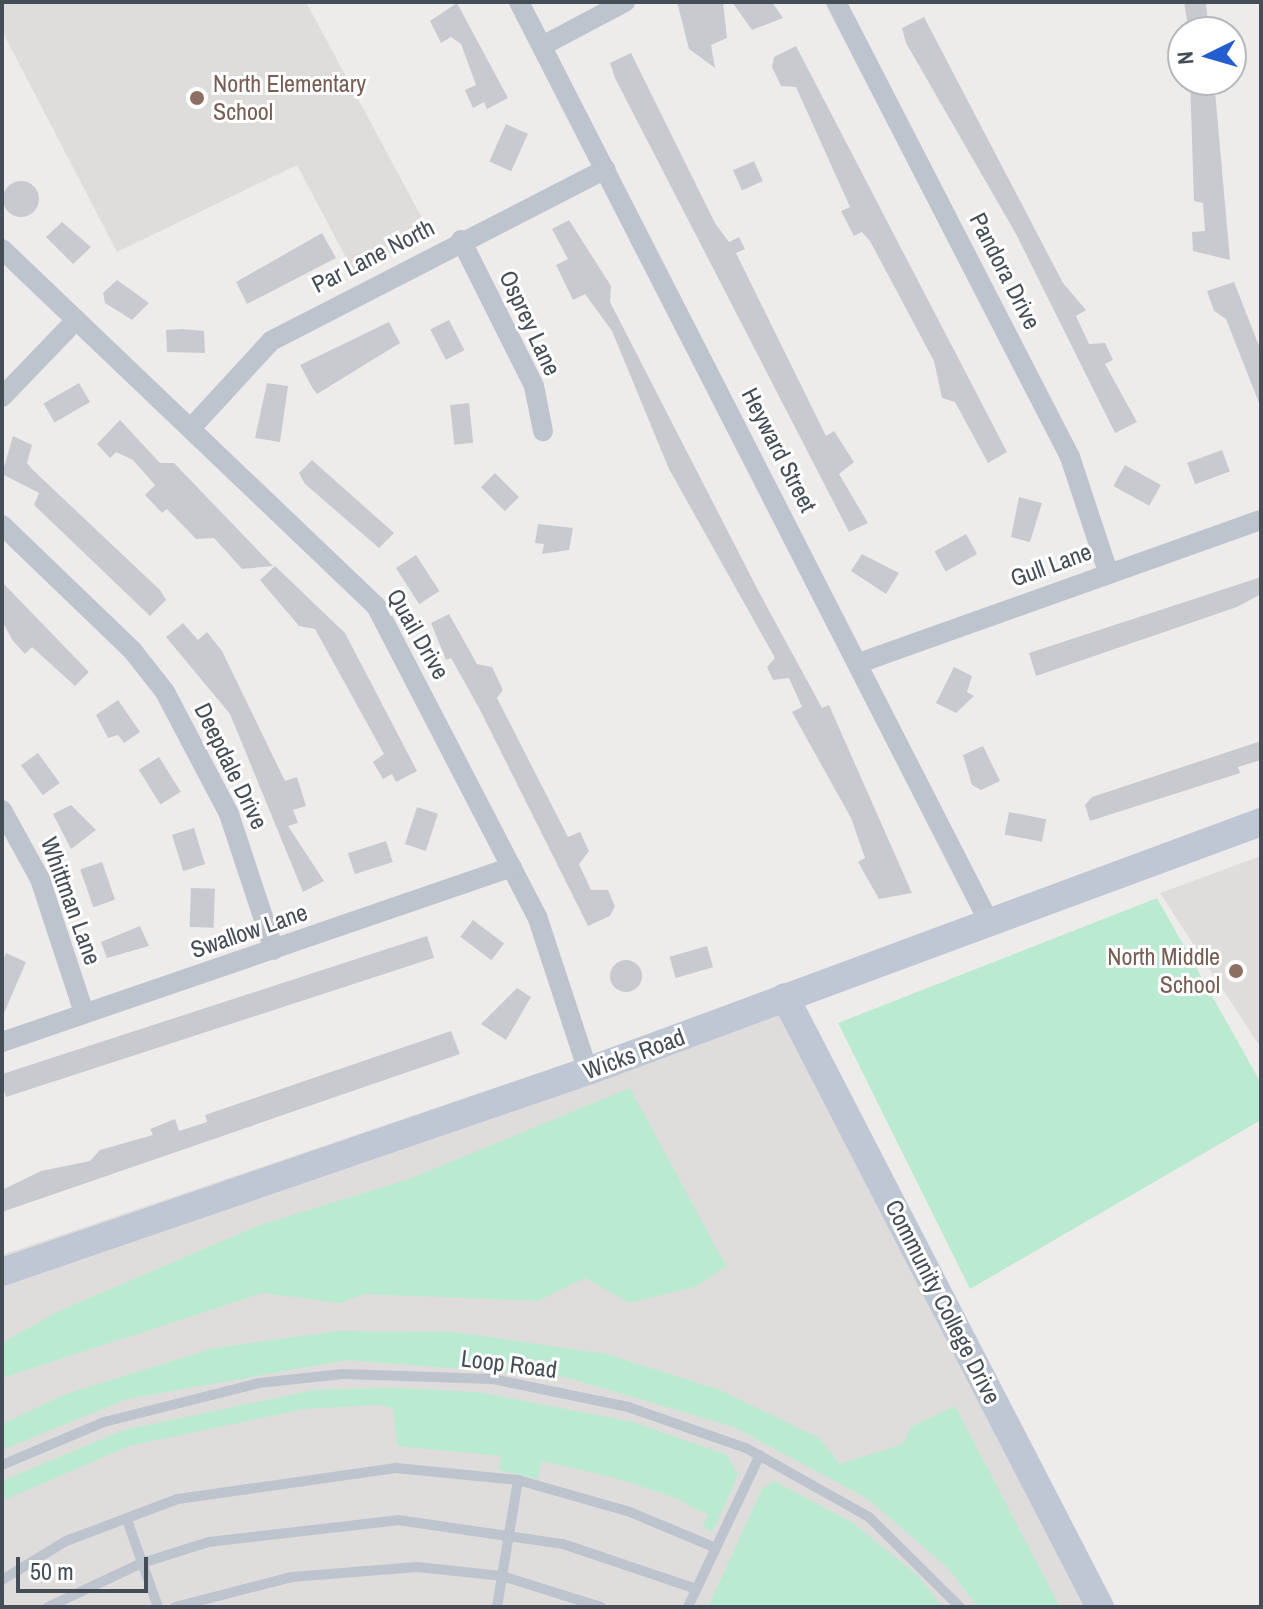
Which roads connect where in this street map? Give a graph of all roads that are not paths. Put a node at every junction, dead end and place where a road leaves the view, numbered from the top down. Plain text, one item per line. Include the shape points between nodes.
1 (519, 2) edge
2 (625, 2) edge
3 (836, 2) edge
4 (542, 46) junction
5 (605, 169) junction
6 (461, 240) junction
7 (2, 249) edge
8 (76, 320) junction
9 (2, 397) edge
10 (192, 427) junction
11 (543, 431) dead end
12 (1261, 520) edge
13 (2, 525) edge
14 (1108, 572) junction
15 (859, 663) junction
16 (2, 810) edge
17 (1261, 822) edge
18 (512, 867) junction
19 (989, 922) junction
20 (274, 950) junction
21 (785, 997) junction
22 (84, 1013) junction
23 (2, 1042) edge
24 (588, 1071) junction
25 (2, 1272) edge
26 (760, 1455) junction
27 (2, 1465) edge
28 (518, 1480) junction
29 (127, 1520) junction
30 (509, 1533) junction
31 (716, 1548) junction
32 (142, 1563) junction
33 (502, 1576) junction
34 (2, 1580) edge
35 (697, 1589) junction
36 (48, 1607) edge
37 (158, 1607) edge
38 (175, 1607) edge
39 (497, 1607) edge
40 (601, 1607) edge
41 (688, 1607) edge
42 (960, 1607) edge
43 (1100, 1607) edge

1 - 4 street, Heyward Street
2 - 4 street
3 - 14 street, Pandora Drive via 1070,457
4 - 5 street, Heyward Street
5 - 6 street, Par Lane North
5 - 15 street, Heyward Street
6 - 10 street, Par Lane North via 271,341
6 - 11 street, Osprey Lane via 534,386
7 - 8 street, Quail Drive
8 - 9 street
8 - 10 street, Quail Drive
10 - 18 street, Quail Drive via 376,606
12 - 14 street, Gull Lane
13 - 20 street, Deepdale Drive via 132,650 165,692 229,814
14 - 15 street, Gull Lane
15 - 19 street, Heyward Street
16 - 22 street, Whittman Lane via 40,879
17 - 19 main road, Wicks Road
18 - 20 street, Swallow Lane
18 - 24 street, Quail Drive via 558,964
19 - 21 main road, Wicks Road
20 - 22 street, Swallow Lane
21 - 24 main road, Wicks Road
21 - 43 main road, Community College Drive
22 - 23 street, Swallow Lane
24 - 25 main road, Wicks Road
26 - 27 lane, Loop Road via 679,1422 569,1392 478,1378 343,1374 180,1398
26 - 31 lane
26 - 42 lane, Loop Road via 869,1517
28 - 29 lane via 383,1470 178,1499
28 - 30 lane
28 - 31 lane via 630,1512
29 - 32 lane
29 - 34 lane via 66,1541
30 - 32 lane via 398,1520 299,1527
30 - 33 lane
30 - 35 lane
31 - 35 lane
32 - 36 lane
32 - 37 lane
33 - 38 lane via 358,1568 236,1587
33 - 39 lane
33 - 40 lane
35 - 41 lane

